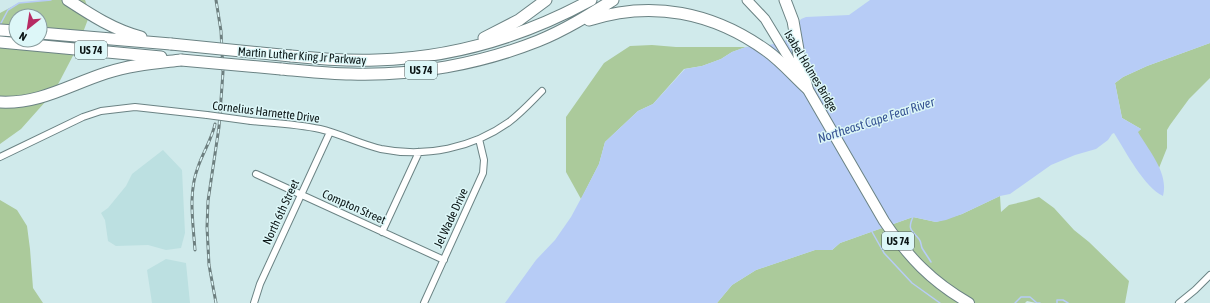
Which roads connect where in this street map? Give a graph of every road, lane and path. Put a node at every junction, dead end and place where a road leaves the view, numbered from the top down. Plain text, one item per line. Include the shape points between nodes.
1 (68, 0) edge
2 (546, 0) edge
3 (591, 0) edge
4 (613, 0) edge
5 (747, 0) edge
6 (756, 0) edge
7 (785, 0) edge
8 (765, 19) junction
9 (556, 32) junction
10 (48, 34) edge
11 (0, 42) edge
12 (171, 44) junction
13 (454, 50) junction
14 (181, 60) junction
15 (807, 88) junction
16 (542, 91) dead end
17 (0, 102) edge
18 (330, 132) junction
19 (479, 139) junction
20 (419, 152) junction
21 (0, 158) edge
22 (256, 174) dead end
23 (302, 196) junction
24 (382, 232) junction
25 (444, 260) junction
26 (1210, 274) edge
27 (254, 303) edge
28 (424, 303) edge
29 (969, 303) edge
30 (1179, 303) edge

1 - 12 highway via 127,33
2 - 13 highway, US 74 via 519,20
3 - 13 highway, Martin Luther King Jr Parkway via 554,19 511,35
4 - 9 highway, Martin Luther King Jr Parkway
5 - 8 main road, Isabel Holmes Bridge
6 - 8 main road
7 - 15 highway, US 74 via 793,21
8 - 15 main road, Isabel Holmes Bridge / US 74
9 - 14 highway, Martin Luther King Jr Parkway / US 74, bridge via 538,41 498,54 448,66 384,74 352,74
9 - 15 highway, US 74 via 613,13 638,10 687,13 709,19 749,38 769,52
10 - 12 highway, Martin Luther King Jr Parkway / US 74
11 - 14 highway, Martin Luther King Jr Parkway / US 74
12 - 13 highway, Martin Luther King Jr Parkway / US 74, bridge via 349,60 425,56
14 - 17 highway via 123,68 43,97 21,102
15 - 29 highway, Isabel Holmes Bridge / US 74 via 896,239 928,275
16 - 19 street, Cornelius Harnette Drive via 508,123
18 - 20 street, Cornelius Harnette Drive via 381,149
18 - 21 street, Cornelius Harnette Drive, bridge via 309,127 135,108 101,111 83,117
18 - 23 street, North 6th Street
19 - 20 street, Cornelius Harnette Drive via 454,147
19 - 25 street, Jel Wade Drive via 484,160 483,174
20 - 24 street
22 - 23 street, Compton Street
23 - 24 street, Compton Street
23 - 27 street, North 6th Street via 260,284
24 - 25 street, Compton Street
25 - 28 street, Jel Wade Drive
26 - 30 street

